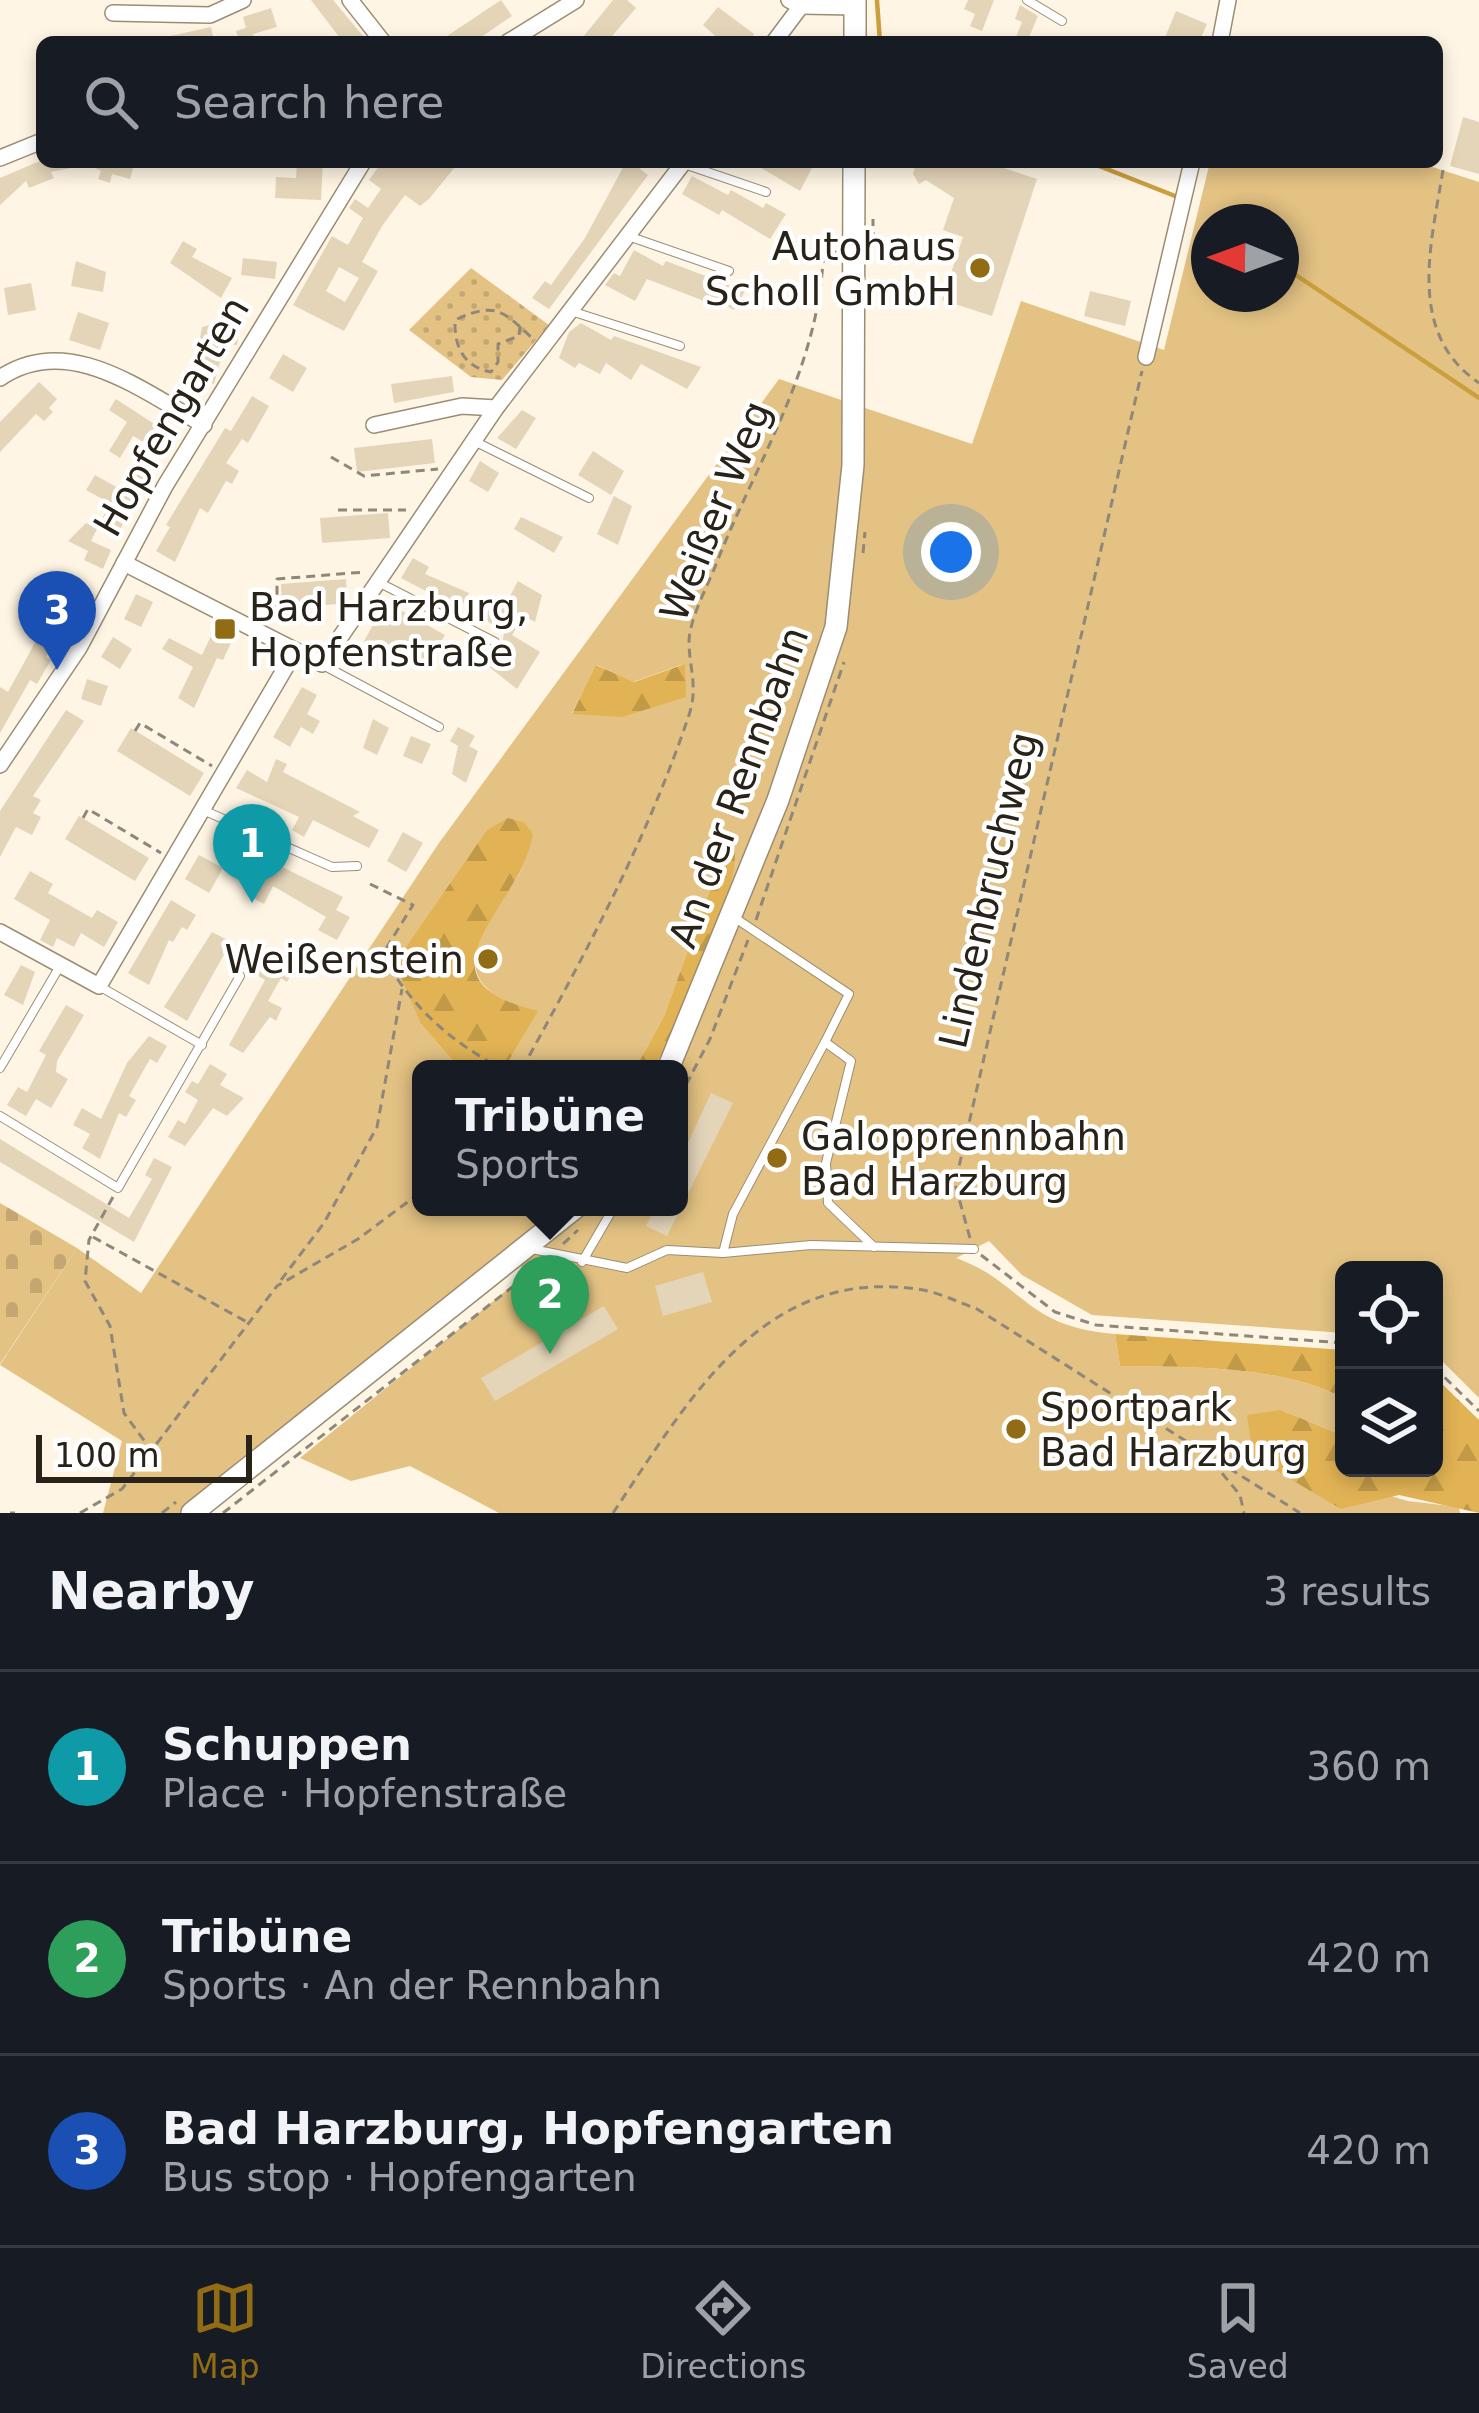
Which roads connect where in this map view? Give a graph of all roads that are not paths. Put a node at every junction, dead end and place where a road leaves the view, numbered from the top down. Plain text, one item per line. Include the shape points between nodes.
1 (243, 0) edge
2 (350, 0) edge
3 (576, 0) edge
4 (1027, 0) edge
5 (1228, 0) edge
6 (795, 3) edge
7 (855, 3) edge
8 (113, 13) dead end
9 (1062, 21) dead end
10 (378, 36) edge
11 (518, 36) edge
12 (777, 36) edge
13 (855, 36) edge
14 (1221, 36) edge
15 (36, 143) edge
16 (0, 158) edge
17 (359, 168) edge
18 (679, 168) edge
19 (697, 168) edge
20 (854, 168) edge
21 (1191, 168) edge
22 (766, 192) dead end
23 (627, 236) junction
24 (730, 271) dead end
25 (569, 310) junction
26 (680, 346) dead end
27 (1145, 357) road end
28 (0, 379) edge
29 (496, 408) junction
30 (204, 425) junction
31 (374, 425) dead end
32 (475, 441) junction
33 (589, 498) dead end
34 (124, 563) junction
35 (383, 576) junction
36 (495, 642) dead end
37 (294, 652) junction
38 (322, 664) junction
39 (439, 727) dead end
40 (0, 765) edge
41 (202, 809) junction
42 (357, 866) dead end
43 (732, 916) junction
44 (0, 932) edge
45 (61, 964) junction
46 (240, 976) dead end
47 (99, 986) junction
48 (825, 1042) junction
49 (202, 1045) junction
50 (672, 1060) edge
51 (0, 1069) edge
52 (0, 1116) edge
53 (609, 1216) edge
54 (578, 1218) edge
55 (875, 1248) junction
56 (974, 1249) road end
57 (541, 1252) junction
58 (723, 1253) junction
59 (582, 1262) junction
60 (192, 1513) edge

1 - 8 street via 210,15
2 - 10 street
3 - 11 street
4 - 9 lane
5 - 14 street
6 - 7 street
6 - 12 street
7 - 13 main road
15 - 16 street
17 - 30 street, Hopfengarten
18 - 23 street
19 - 22 lane
20 - 43 main road, An der Rennbahn via 852,485 836,627
21 - 27 street
23 - 24 lane
23 - 25 street
25 - 26 lane
25 - 29 street
28 - 30 street via 43,362 82,362
29 - 31 street via 462,406
29 - 32 street
30 - 34 street, Hopfengarten
32 - 33 lane
32 - 35 street
34 - 37 street
34 - 40 street, Hopfengarten via 80,648
35 - 36 lane
35 - 38 street
37 - 38 street
37 - 41 street
38 - 39 lane
41 - 42 lane via 331,867
41 - 47 street
43 - 48 lane via 849,994
43 - 50 main road, An der Rennbahn
44 - 45 street
45 - 47 street
45 - 51 lane
46 - 49 lane
47 - 49 lane
48 - 55 lane via 851,1061 826,1162 828,1203
48 - 58 lane via 733,1214
49 - 52 lane via 118,1188
53 - 59 lane
54 - 57 main road
55 - 56 lane
55 - 58 lane
57 - 59 lane
57 - 60 main road
58 - 59 lane via 667,1250 627,1268

